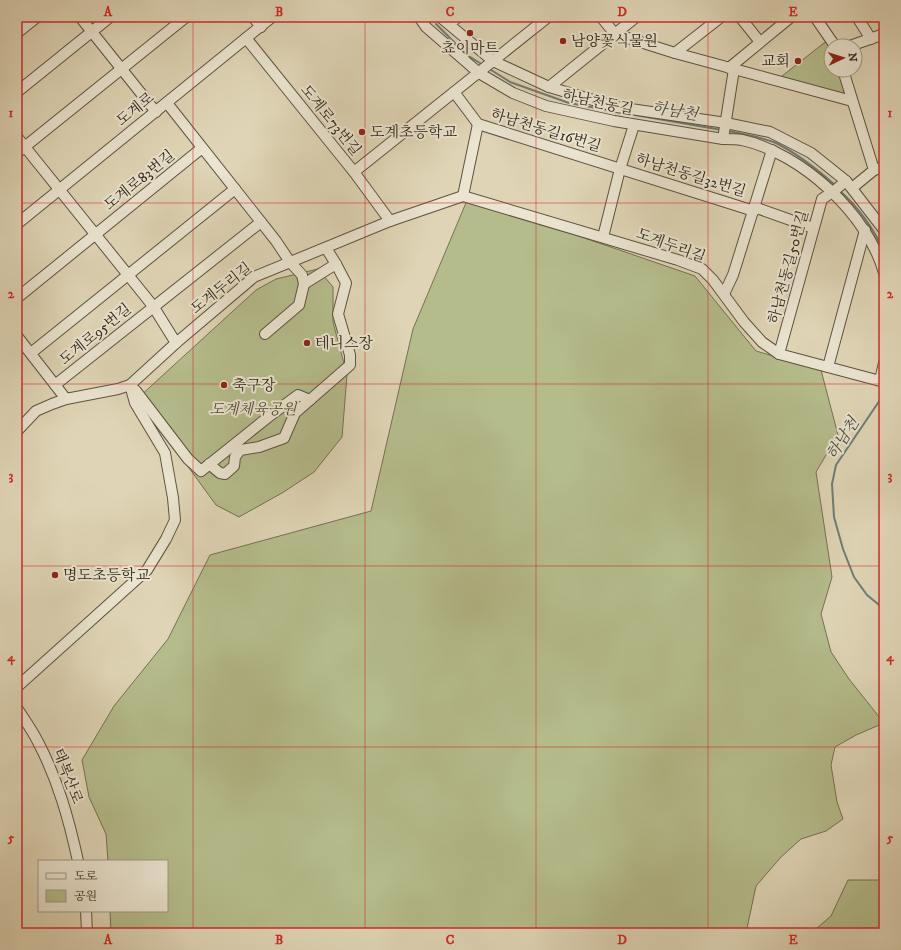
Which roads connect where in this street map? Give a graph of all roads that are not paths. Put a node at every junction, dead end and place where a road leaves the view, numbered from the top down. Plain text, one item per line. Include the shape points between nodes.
1 (36, 17) edge
2 (80, 17) edge
3 (110, 17) edge
4 (186, 17) edge
5 (253, 17) edge
6 (272, 17) edge
7 (419, 17) edge
8 (438, 17) edge
9 (458, 17) edge
10 (548, 17) edge
11 (601, 17) edge
12 (636, 17) edge
13 (721, 17) edge
14 (740, 17) edge
15 (791, 17) edge
16 (815, 17) edge
17 (858, 17) edge
18 (449, 24) junction
19 (261, 27) junction
20 (426, 27) junction
21 (91, 32) junction
22 (17, 33) edge
23 (615, 34) junction
24 (884, 34) edge
25 (246, 38) junction
26 (829, 38) edge
27 (871, 39) junction
28 (760, 42) junction
29 (863, 42) edge
30 (675, 53) junction
31 (486, 67) junction
32 (732, 68) junction
33 (121, 69) junction
34 (845, 78) edge
35 (549, 87) junction
36 (17, 92) edge
37 (454, 92) junction
38 (852, 101) junction
39 (167, 103) junction
40 (156, 112) junction
41 (478, 124) junction
42 (634, 125) junction
43 (725, 131) junction
44 (17, 137) edge
45 (202, 148) junction
46 (21, 150) edge
47 (772, 150) junction
48 (620, 169) junction
49 (879, 169) edge
50 (354, 172) junction
51 (841, 188) junction
52 (235, 189) junction
53 (59, 190) junction
54 (463, 196) junction
55 (754, 209) junction
56 (390, 221) junction
57 (261, 222) junction
58 (17, 224) edge
59 (813, 228) junction
60 (865, 230) junction
61 (884, 230) edge
62 (95, 234) junction
63 (603, 237) junction
64 (326, 248) junction
65 (290, 262) junction
66 (336, 264) junction
67 (884, 273) edge
68 (128, 275) junction
69 (304, 284) junction
70 (724, 294) junction
71 (17, 298) edge
72 (153, 306) junction
73 (265, 334) dead end
74 (17, 336) edge
75 (176, 343) junction
76 (31, 353) junction
77 (779, 354) junction
78 (884, 363) edge
79 (828, 367) junction
80 (882, 381) edge
81 (55, 385) junction
82 (130, 385) junction
83 (66, 399) junction
84 (310, 400) junction
85 (17, 431) edge
86 (209, 464) junction
87 (17, 687) edge
88 (17, 708) edge
89 (78, 860) edge
90 (86, 912) edge
91 (86, 933) edge

1 - 22 street
2 - 21 street
3 - 21 street
4 - 33 street
5 - 19 street
6 - 19 street, 도계로
7 - 20 street, 하남천동길
8 - 18 street
8 - 20 street
9 - 18 street
10 - 31 street
11 - 23 street
12 - 23 street
13 - 30 street
14 - 28 street
15 - 28 street
16 - 26 street
17 - 27 street
18 - 31 street
19 - 25 street, 도계로
20 - 31 street, 하남천동길
21 - 33 street
21 - 36 street
23 - 30 street
23 - 35 street
24 - 27 street
25 - 39 street, 도계로
25 - 50 street, 도계로73번길
27 - 29 street
28 - 32 street
30 - 32 street
31 - 35 street
31 - 37 street
31 - 42 street, 하남천동길 via 513,93 546,106
32 - 38 street
32 - 43 street
33 - 40 street
33 - 46 street
34 - 38 street
35 - 43 street via 617,107
37 - 41 street, 하남천동길16번길
37 - 50 street
38 - 49 street
39 - 40 street, 도계로
39 - 45 street
40 - 53 street, 도계로
41 - 48 street, 하남천동길16번길
41 - 54 street
42 - 43 street, 하남천동길
42 - 48 street, 하남천동길32번길
43 - 47 street, 하남천동길 via 741,140
43 - 51 street via 770,132 810,153
44 - 46 street, 도계로95번길
45 - 52 street
45 - 62 street, 도계로83번길
46 - 53 street, 도계로95번길
47 - 51 street, 하남천동길
47 - 55 street
48 - 55 street, 하남천동길32번길
48 - 63 street, 하남천동길32번길
49 - 51 street, 하남천동길50번길
50 - 56 street, 도계로73번길
51 - 59 street, 하남천동길50번길 via 822,200
51 - 60 street, 하남천동길 via 849,209
51 - 61 street
52 - 57 street
52 - 68 street
53 - 58 street, 도계로
53 - 62 street, 도계로95번길
54 - 56 street, 도계두리길
54 - 63 street, 도계두리길
55 - 59 street, 하남천동길32번길
55 - 70 street via 733,275
56 - 64 street, 도계두리길
57 - 65 street
57 - 72 street
59 - 77 street, 하남천동길50번길
60 - 67 street, 하남천동길
60 - 79 street
62 - 68 street, 도계로95번길
62 - 71 street
63 - 70 street, 도계두리길 via 702,269
64 - 65 street, 도계두리길
64 - 66 street
65 - 69 street via 302,275
65 - 75 street, 도계두리길 via 254,277
66 - 69 street
66 - 84 street via 346,283 338,314 350,355 350,365
68 - 72 street, 도계로95번길
68 - 76 street, 도계로95번길
69 - 73 street via 299,305
70 - 77 street, 도계두리길 via 762,342
72 - 75 street, 도계로95번길
72 - 81 street, 도계로95번길
74 - 76 street
75 - 82 street, 도계두리길
76 - 81 street
77 - 79 street, 도계두리길
78 - 80 street
79 - 80 street, 도계두리길
81 - 83 street
82 - 83 street, 도계두리길
82 - 86 street via 188,459 201,471
82 - 87 street via 135,403 165,453 175,520 147,570
83 - 85 street, 도계두리길 via 36,411
84 - 86 street via 298,395
84 - 86 street via 295,413 284,438 259,447 240,450 235,457 234,466 225,474 220,474
88 - 89 street, 태복산로 via 38,741 55,778
90 - 91 street

